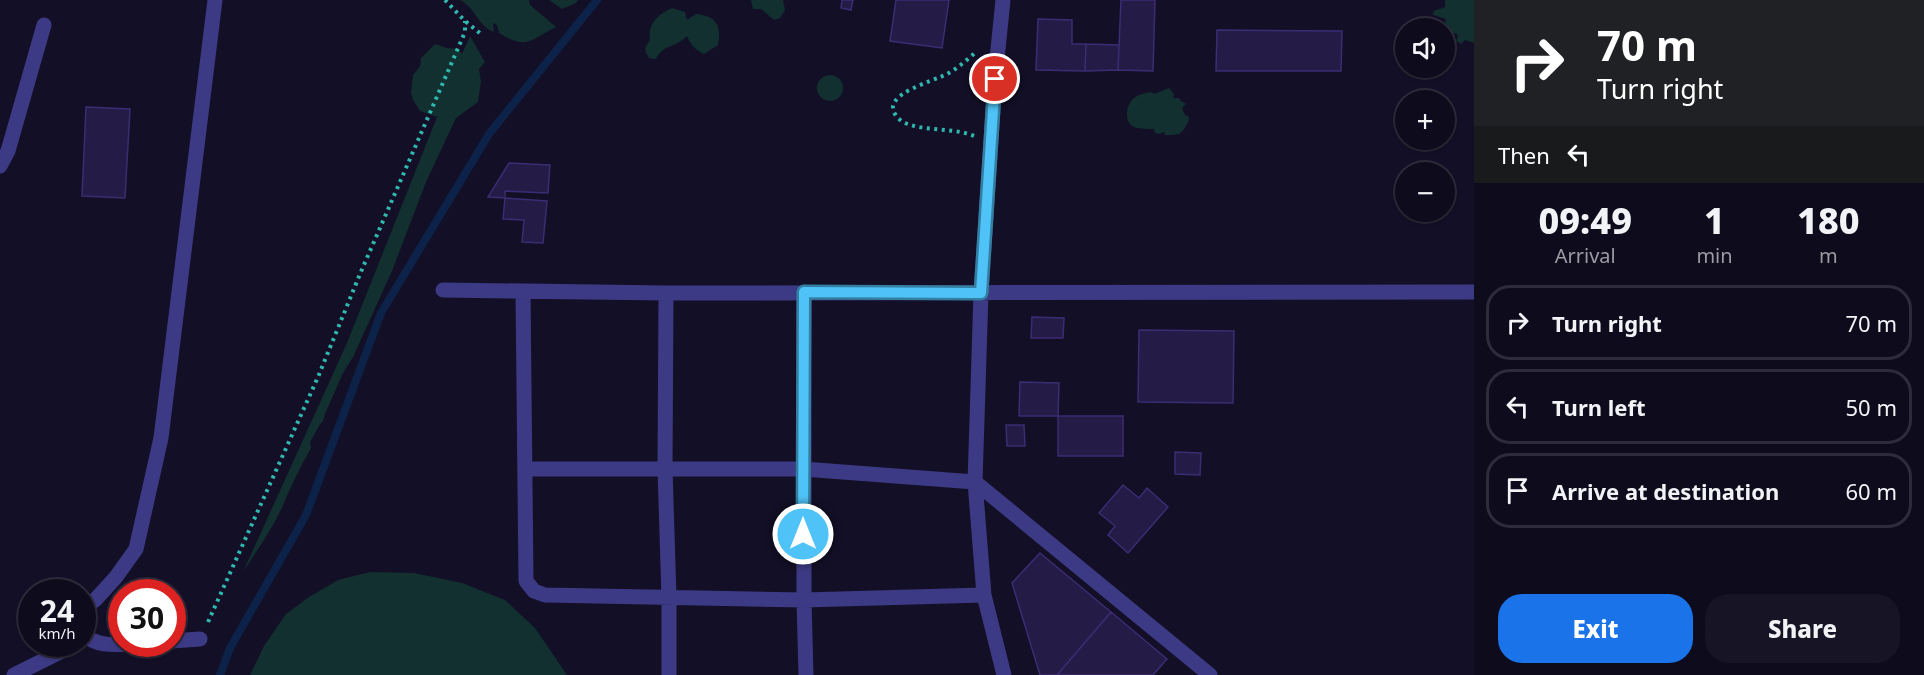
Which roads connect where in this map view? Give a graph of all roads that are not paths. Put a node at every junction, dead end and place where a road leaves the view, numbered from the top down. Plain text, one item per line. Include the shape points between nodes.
1 (215, 0) edge
2 (1003, 0) edge
3 (44, 25) dead end
4 (0, 166) edge
5 (443, 290) dead end
6 (523, 291) junction
7 (666, 292) junction
8 (804, 292) junction
9 (1474, 292) edge
10 (981, 293) junction
11 (525, 469) junction
12 (665, 469) junction
13 (803, 469) junction
14 (975, 482) junction
15 (984, 595) junction
16 (669, 598) junction
17 (96, 599) edge
18 (804, 600) junction
19 (200, 639) road end
20 (186, 640) edge
21 (50, 657) edge
22 (14, 675) edge
23 (669, 675) edge
24 (806, 675) edge
25 (1004, 675) edge
26 (1210, 675) edge

1 - 17 street via 161,438 136,549
2 - 10 street
3 - 4 street via 8,151
5 - 6 street
6 - 7 street
6 - 11 street
7 - 8 street
7 - 12 street
8 - 10 street
8 - 13 street
9 - 10 street
10 - 14 street
11 - 12 street
11 - 16 street via 526,581 534,591 545,595
12 - 13 street
12 - 16 street
13 - 14 street
13 - 18 street
14 - 15 street
14 - 26 street
15 - 18 street
15 - 25 street
16 - 18 street
16 - 23 street
18 - 24 street
19 - 20 street
21 - 22 street

